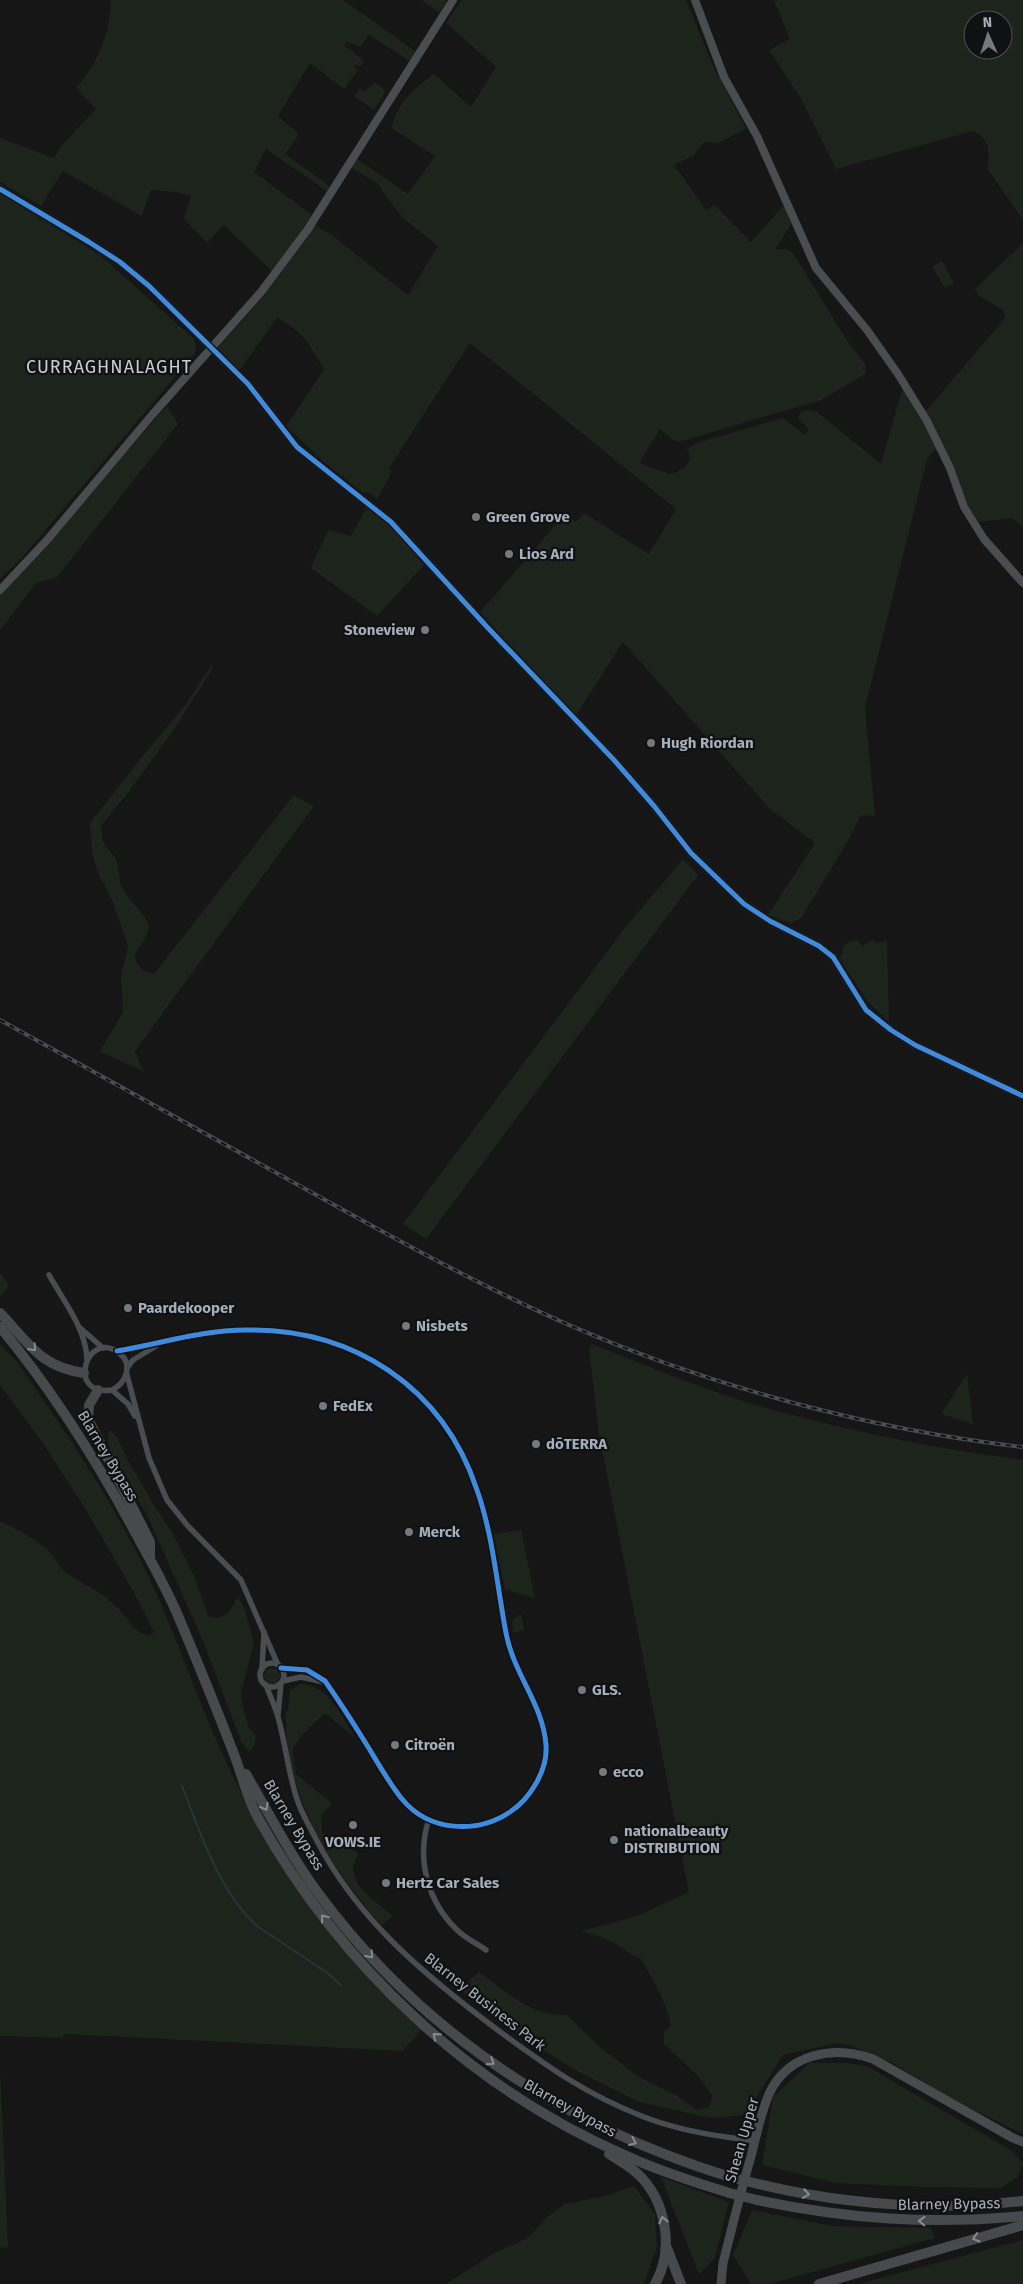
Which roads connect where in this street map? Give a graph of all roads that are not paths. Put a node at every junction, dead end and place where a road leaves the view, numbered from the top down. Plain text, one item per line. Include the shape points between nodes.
1 (453, 0) edge
2 (695, 0) edge
3 (0, 189) edge
4 (212, 349) junction
5 (1023, 583) edge
6 (0, 590) edge
7 (1023, 1096) edge
8 (49, 1275) dead end
9 (0, 1313) edge
10 (78, 1326) junction
11 (0, 1327) edge
12 (162, 1342) junction
13 (103, 1348) junction
14 (117, 1351) junction
15 (87, 1359) junction
16 (127, 1372) junction
17 (84, 1373) junction
18 (98, 1390) junction
19 (112, 1390) junction
20 (141, 1429) junction
21 (150, 1560) junction
22 (264, 1630) junction
23 (280, 1666) junction
24 (262, 1669) junction
25 (282, 1682) junction
26 (326, 1683) junction
27 (266, 1685) junction
28 (278, 1717) junction
29 (232, 1750) junction
30 (429, 1819) junction
31 (486, 1950) dead end
32 (537, 2110) junction
33 (1013, 2138) junction
34 (755, 2141) junction
35 (1023, 2142) edge
36 (1023, 2148) edge
37 (1023, 2194) edge
38 (1023, 2201) edge
39 (975, 2205) junction
40 (1023, 2216) edge
41 (1023, 2226) edge
42 (666, 2246) junction
43 (723, 2263) junction
44 (656, 2284) edge
45 (681, 2284) edge
46 (715, 2284) edge
47 (720, 2284) edge
48 (819, 2284) edge

1 - 4 street via 308,229 261,292
2 - 5 street via 724,77 757,136 816,268 898,374 927,421 950,468 964,507 984,538
3 - 4 street via 120,262
4 - 6 street
4 - 7 street via 248,384 298,447 391,522 614,760 691,853 721,883 744,904 834,957 866,1010 891,1030 915,1045
8 - 10 street
9 -> 17 highway via 51,1364
10 - 13 street
10 - 15 street
11 - 21 highway, Blarney Bypass via 76,1432 108,1482
12 - 14 street
12 - 16 street via 133,1360
12 - 30 street via 243,1330 291,1332 336,1343 380,1365 409,1386 432,1408 461,1452 483,1508 510,1653 542,1719 546,1748 542,1770 532,1790 518,1807 498,1820 459,1828
13 - 14 street
13 - 15 street
14 - 16 street
15 - 17 street
16 - 19 street via 119,1386
16 - 20 street
17 - 18 street
18 - 19 street
18 - 21 highway via 89,1406 88,1420 150,1542
19 - 20 street via 128,1404
20 - 22 street via 167,1500 241,1580
21 - 29 highway, Blarney Bypass via 178,1615
22 - 23 street
22 - 24 street
23 - 24 street via 269,1664
23 - 25 street via 284,1672
23 - 26 street via 307,1670
24 - 27 street via 262,1680
25 - 26 street via 301,1677
25 - 27 street via 275,1687
25 - 28 street
26 - 30 street via 402,1800
27 - 28 street, Blarney Business Park
28 - 34 street, Blarney Business Park via 298,1803 330,1864 342,1884 381,1931 431,1980 557,2074 600,2099 689,2131
32 -> 29 highway, Blarney Bypass via 474,2066 413,2016 394,1999 330,1925 292,1874 256,1812
29 -> 39 highway, Blarney Bypass, bridge via 302,1870 338,1918 403,1990 442,2025 534,2091 576,2115 664,2155 730,2177 805,2194 884,2205
30 - 31 street via 423,1840 429,1887 458,1931
40 -> 32 highway, Blarney Bypass, bridge via 947,2221 890,2220 757,2200 675,2176 626,2156
42 -> 32 highway via 663,2215 637,2173
33 - 34 main road, Shean Upper via 873,2059 838,2051 822,2052 804,2059 778,2080 763,2109
33 - 35 main road
33 - 36 main road
34 - 43 main road, Shean Upper
37 - 39 highway
38 - 39 highway, Blarney Bypass
41 -> 48 highway
42 - 44 highway
42 - 45 highway
43 - 46 main road, Shean Upper
43 - 47 main road, Shean Upper

